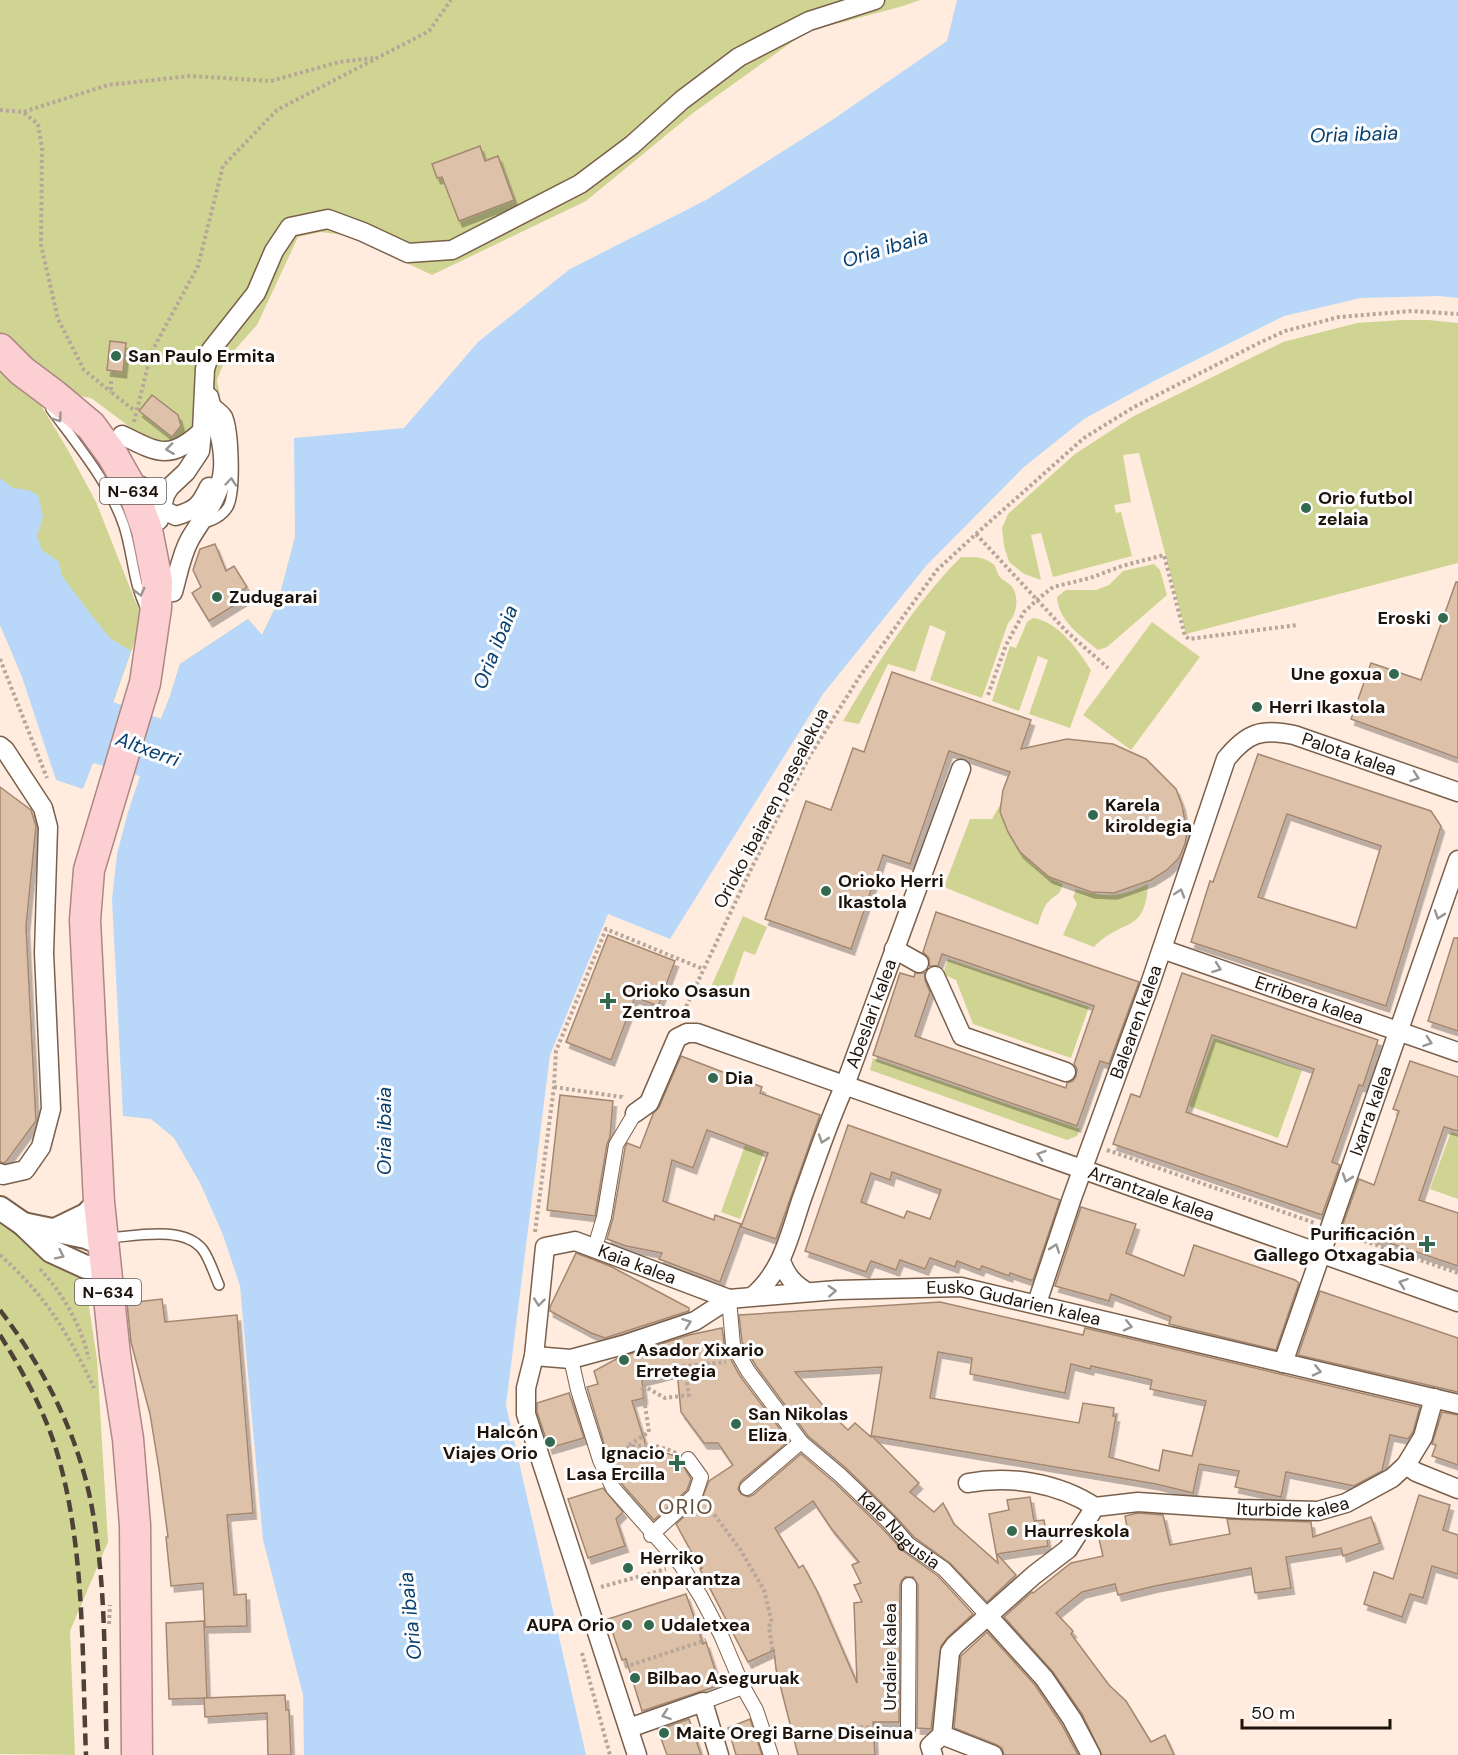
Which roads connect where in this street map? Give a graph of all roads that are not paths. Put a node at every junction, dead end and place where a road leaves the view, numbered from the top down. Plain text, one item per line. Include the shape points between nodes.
1 (875, 0) edge
2 (0, 348) edge
3 (205, 369) junction
4 (22, 371) junction
5 (209, 398) junction
6 (90, 426) junction
7 (130, 429) junction
8 (202, 431) junction
9 (222, 441) junction
10 (161, 511) junction
11 (201, 524) junction
12 (165, 581) junction
13 (154, 622) junction
14 (145, 683) junction
15 (1240, 742) joint
16 (2, 750) edge
17 (961, 769) dead end
18 (1458, 792) edge
19 (1458, 860) edge
20 (894, 949) junction
21 (1162, 949) junction
22 (919, 963) dead end
23 (935, 976) dead end
24 (1398, 1032) junction
25 (1458, 1052) edge
26 (1065, 1072) dead end
27 (845, 1085) junction
28 (635, 1113) joint
29 (1083, 1169) junction
30 (0, 1173) edge
31 (99, 1202) junction
32 (0, 1208) edge
33 (23, 1224) junction
34 (53, 1231) junction
35 (595, 1247) junction
36 (103, 1250) junction
37 (1321, 1253) junction
38 (781, 1261) junction
39 (219, 1285) dead end
40 (807, 1292) junction
41 (753, 1296) junction
42 (729, 1299) junction
43 (1458, 1302) edge
44 (1036, 1303) junction
45 (534, 1356) junction
46 (571, 1359) junction
47 (1283, 1363) junction
48 (1434, 1398) junction
49 (1458, 1404) edge
50 (801, 1442) junction
51 (688, 1459) road end
52 (1406, 1465) junction
53 (968, 1483) dead end
54 (747, 1488) dead end
55 (1458, 1489) edge
56 (1095, 1507) junction
57 (652, 1533) junction
58 (909, 1585) dead end
59 (988, 1616) junction
60 (743, 1687) junction
61 (703, 1702) junction
62 (628, 1728) junction
63 (909, 1730) road end
64 (942, 1735) junction
65 (137, 1755) edge
66 (637, 1755) edge
67 (719, 1755) edge
68 (771, 1755) edge
69 (933, 1755) edge
70 (993, 1755) edge
71 (1091, 1755) edge

1 - 3 street via 809,21 739,57 580,184 452,250 408,253 328,219 290,227 274,251 256,292 211,350
2 - 4 highway, N-634
2 - 7 highway, N-634
3 - 5 street
3 - 8 street
4 - 6 highway, N-634
4 -> 13 lane via 90,461 112,498 124,526 139,597
5 - 9 street
11 -> 5 lane via 217,519 229,506 232,481 233,448 226,414
6 - 10 street via 117,446 152,505
6 - 12 highway, N-634 via 134,493
8 -> 7 street via 186,446 157,450 142,446
7 - 10 highway, N-634
8 - 10 street via 200,451 170,487
9 - 10 street via 211,484 201,504 176,516
9 - 11 street via 219,486
10 - 12 highway, N-634 via 173,564
11 - 12 street via 189,540 182,560
12 - 13 highway, N-634
12 - 14 highway, N-634 via 169,640
13 - 14 highway, N-634
14 - 31 highway, N-634 via 89,870 85,920
15 -> 18 street, Palota kalea via 1266,732 1294,735
21 -> 15 street, Balearen kalea via 1226,759
16 - 30 street via 43,808 48,827 44,953 51,1109 41,1147 25,1170
17 - 20 street, Abeslari kalea
19 -> 24 street, Ixarra kalea
20 - 22 street
20 - 27 street, Abeslari kalea
21 -> 24 street, Erribera kalea
21 - 29 street, Balearen kalea
23 - 26 street via 962,1036
24 -> 25 street, Erribera kalea
24 -> 37 street, Ixarra kalea
27 - 28 street, Arrantzale kalea via 697,1033 687,1033 677,1038 649,1103
29 -> 27 street, Arrantzale kalea
27 -> 38 street, Abeslari kalea
28 - 35 street via 616,1145
29 - 37 street, Arrantzale kalea
44 -> 29 street, Balearen kalea
31 - 34 street via 86,1215
31 - 36 highway, N-634
32 - 33 street
33 - 34 street
33 -> 36 street via 51,1251 86,1267
34 - 36 street via 86,1238
35 - 42 street, Kaia kalea
35 -> 45 street, Kaia kalea via 575,1241 540,1241
36 - 39 lane via 174,1234 191,1239 204,1251
36 - 65 highway, N-634 via 132,1483 137,1578
43 -> 37 street, Arrantzale kalea
37 - 47 street, Ixarra kalea
38 - 40 street via 785,1273
38 - 41 street, Abeslari kalea via 766,1285
40 - 41 street, Eusko Gudarien kalea
40 -> 44 street, Eusko Gudarien kalea via 961,1287
41 - 42 street, Eusko Gudarien kalea
46 -> 42 street, Eusko Gudarien kalea via 695,1321
42 - 50 street, Kale Nagusia via 733,1345
44 -> 47 street, Eusko Gudarien kalea
45 - 46 street, Eusko Gudarien kalea
45 - 62 street via 526,1388 526,1414
46 - 57 street via 600,1460 613,1488
47 -> 48 street, Eusko Gudarien kalea
48 - 49 street, Eusko Gudarien kalea
48 - 52 street, Iturbide kalea via 1423,1437
50 - 54 street
50 - 59 street, Kale Nagusia via 840,1475 908,1544 944,1569
51 - 57 street via 701,1477 695,1495
52 - 55 street
52 - 56 street, Iturbide kalea via 1373,1490 1318,1511 1138,1502
53 - 56 street via 990,1479 1057,1488
56 - 59 street via 1068,1549
57 - 60 street via 681,1565 721,1635
58 - 63 street, Urdaire kalea
59 - 64 street via 950,1652
59 - 71 street, Kale Nagusia via 1044,1678
60 - 61 street
60 - 68 street via 756,1710
61 -> 62 street
61 - 67 street
62 - 66 street
64 - 69 street via 930,1746
64 - 70 street

